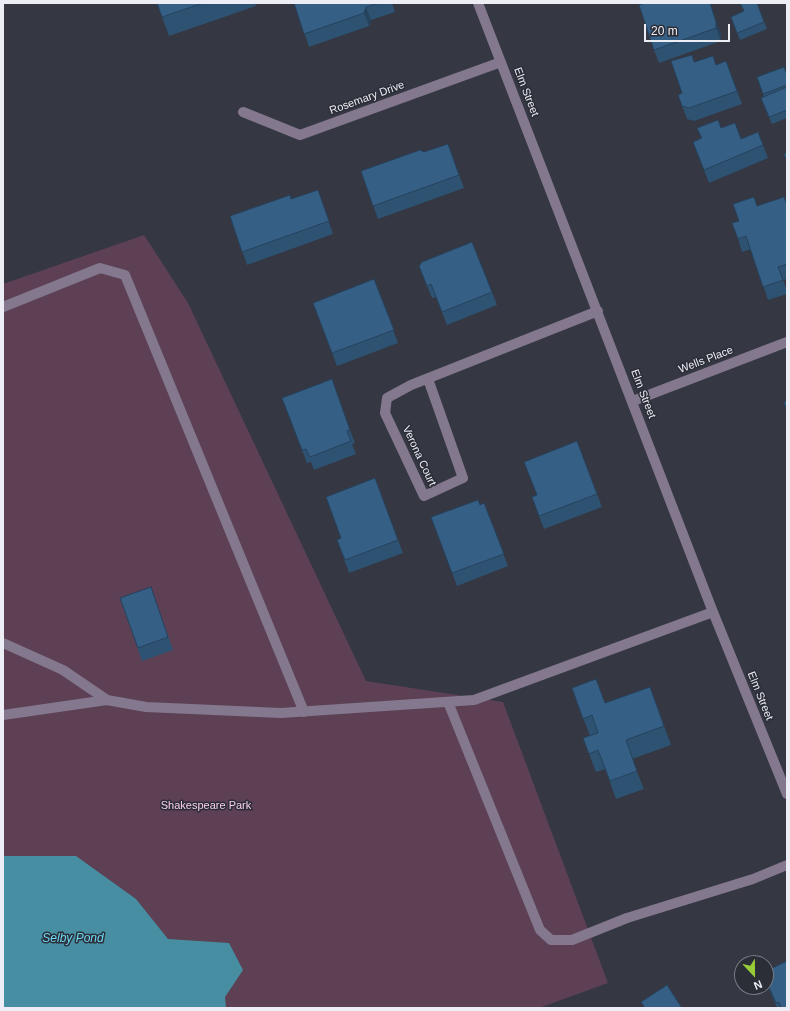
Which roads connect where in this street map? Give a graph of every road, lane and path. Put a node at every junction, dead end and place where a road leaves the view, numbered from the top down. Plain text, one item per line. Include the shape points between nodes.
1 (478, 3) edge
2 (501, 62) junction
3 (243, 112) dead end
4 (3, 307) edge
5 (598, 311) junction
6 (787, 342) edge
7 (428, 379) junction
8 (633, 401) junction
9 (713, 612) junction
10 (3, 643) edge
11 (107, 700) junction
12 (448, 702) junction
13 (304, 712) junction
14 (3, 715) edge
15 (787, 794) edge
16 (787, 865) edge

1 - 2 street, Elm Street
2 - 3 street, Rosemary Drive via 300,135
2 - 5 street, Elm Street
4 - 13 street via 100,268 125,275
5 - 7 street, Verona Court
5 - 8 street, Elm Street
6 - 8 street, Wells Place
7 - 7 street, Verona Court via 387,398 385,413 424,496 463,478
8 - 9 street, Elm Street
9 - 12 street via 474,700
9 - 15 street, Elm Street
10 - 11 street via 63,670
11 - 13 street via 168,709
11 - 14 street
12 - 13 street
12 - 16 street via 540,930 551,940 572,940 627,918 753,879

